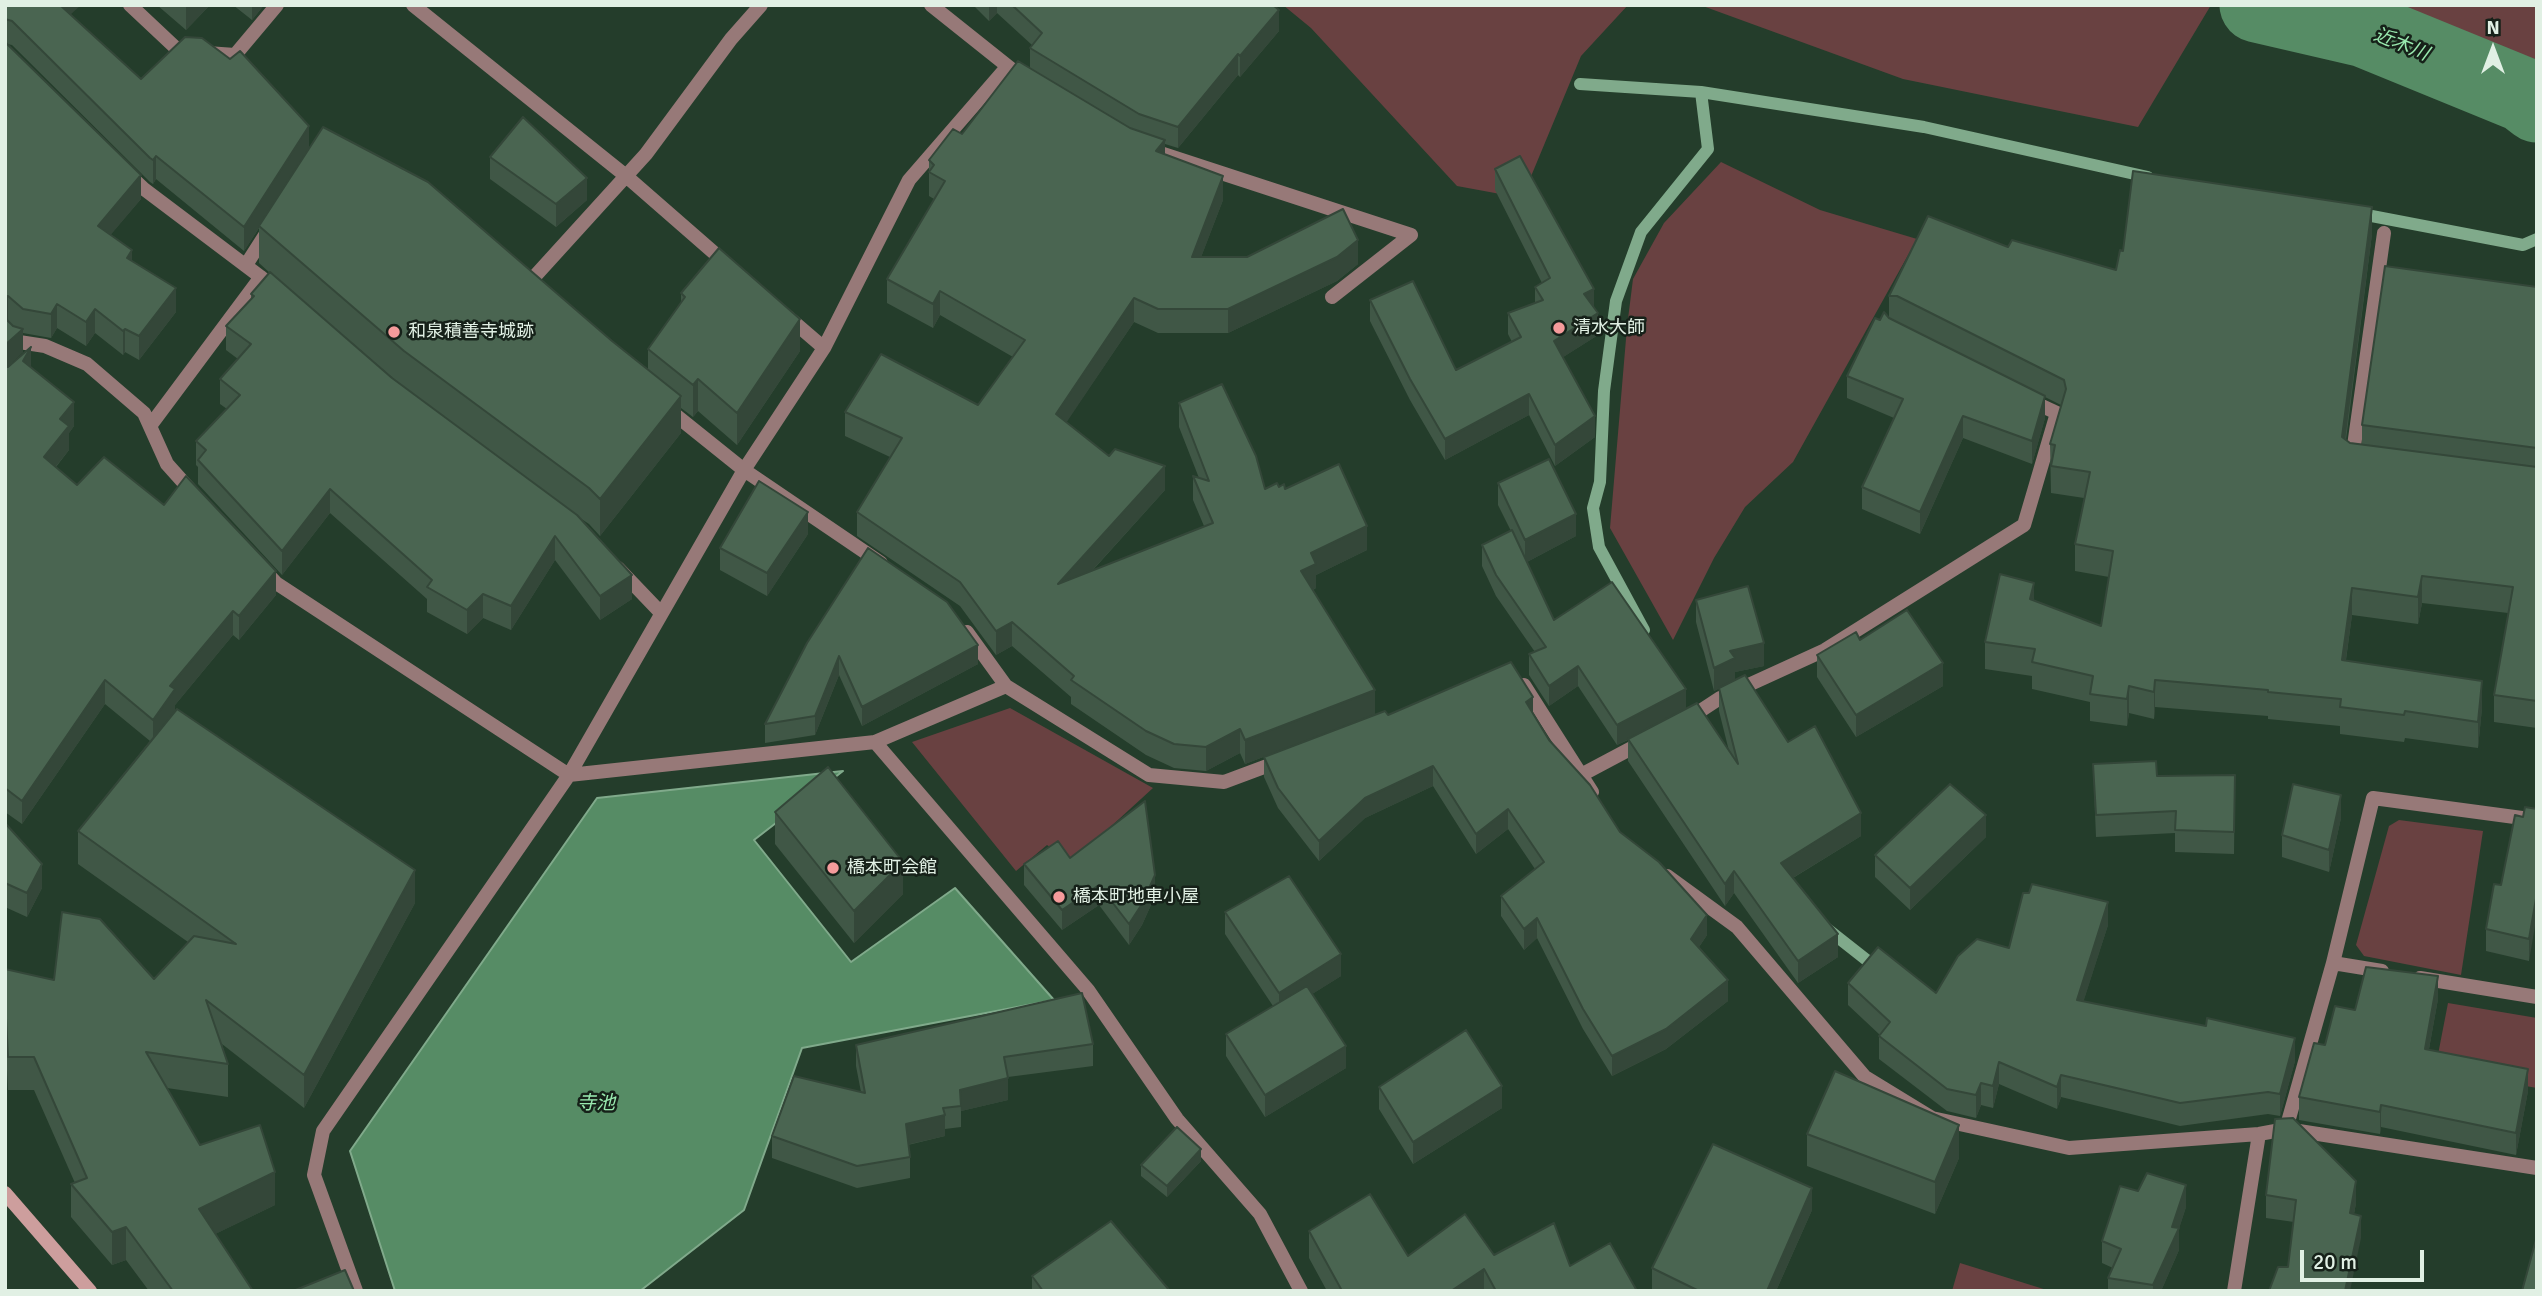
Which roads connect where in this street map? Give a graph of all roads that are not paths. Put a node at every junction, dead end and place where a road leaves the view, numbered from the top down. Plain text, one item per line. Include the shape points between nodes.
1 (130, 5) edge
2 (277, 5) edge
3 (413, 5) edge
4 (761, 5) edge
5 (931, 5) edge
6 (235, 55) junction
7 (1007, 67) junction
8 (1030, 81) edge
9 (260, 83) edge
10 (1148, 149) edge
11 (115, 161) edge
12 (626, 176) junction
13 (276, 219) edge
14 (2384, 233) dead end
15 (246, 265) junction
16 (741, 276) edge
17 (261, 277) junction
18 (526, 286) edge
19 (1332, 297) dead end
20 (292, 302) edge
21 (772, 303) edge
22 (5, 329) edge
23 (824, 348) junction
24 (2010, 390) edge
25 (660, 403) edge
26 (150, 426) junction
27 (2364, 462) edge
28 (744, 470) junction
29 (203, 504) edge
30 (609, 559) edge
31 (258, 563) edge
32 (888, 568) edge
33 (661, 613) junction
34 (962, 624) edge
35 (1513, 668) edge
36 (1006, 686) junction
37 (876, 741) junction
38 (1302, 753) edge
39 (569, 775) junction
40 (1581, 775) junction
41 (1601, 806) edge
42 (2537, 820) edge
43 (1650, 863) edge
44 (2333, 963) junction
45 (2537, 997) edge
46 (2286, 1129) junction
47 (2259, 1134) junction
48 (2537, 1168) edge
49 (5, 1193) edge
50 (90, 1291) edge
51 (356, 1291) edge
52 (1301, 1291) edge
53 (2234, 1291) edge

1 - 6 street via 178,51
2 - 6 street
3 - 12 street
4 - 12 street
5 - 7 street
6 - 9 street
7 - 8 street
7 - 23 street via 909,180
10 - 19 street via 1411,235
11 - 15 street via 144,189
12 - 16 street
12 - 18 street
13 - 15 street
14 - 27 street via 2351,460
15 - 17 street
17 - 20 street
17 - 26 street
21 - 23 street
22 - 26 street via 19,342 40,351 87,364 144,413
23 - 28 street
24 - 40 street via 2057,413 2024,525 1825,650 1720,698
25 - 28 street
26 - 29 street via 167,464
28 - 32 street
28 - 33 street
30 - 33 street
31 - 39 street via 276,583
33 - 39 street
34 - 36 street
35 - 40 street
36 - 37 street
36 - 38 street via 1149,775 1224,782
37 - 39 street
37 - 52 street via 1088,990 1177,1119 1260,1214
39 - 51 street via 323,1131 314,1175
40 - 41 street
42 - 44 street via 2373,798
43 - 47 street via 1737,928 1865,1077 1932,1118 2069,1148
44 - 45 street
44 - 46 street
46 - 47 street
46 - 48 street
47 - 53 street
49 - 50 main road

